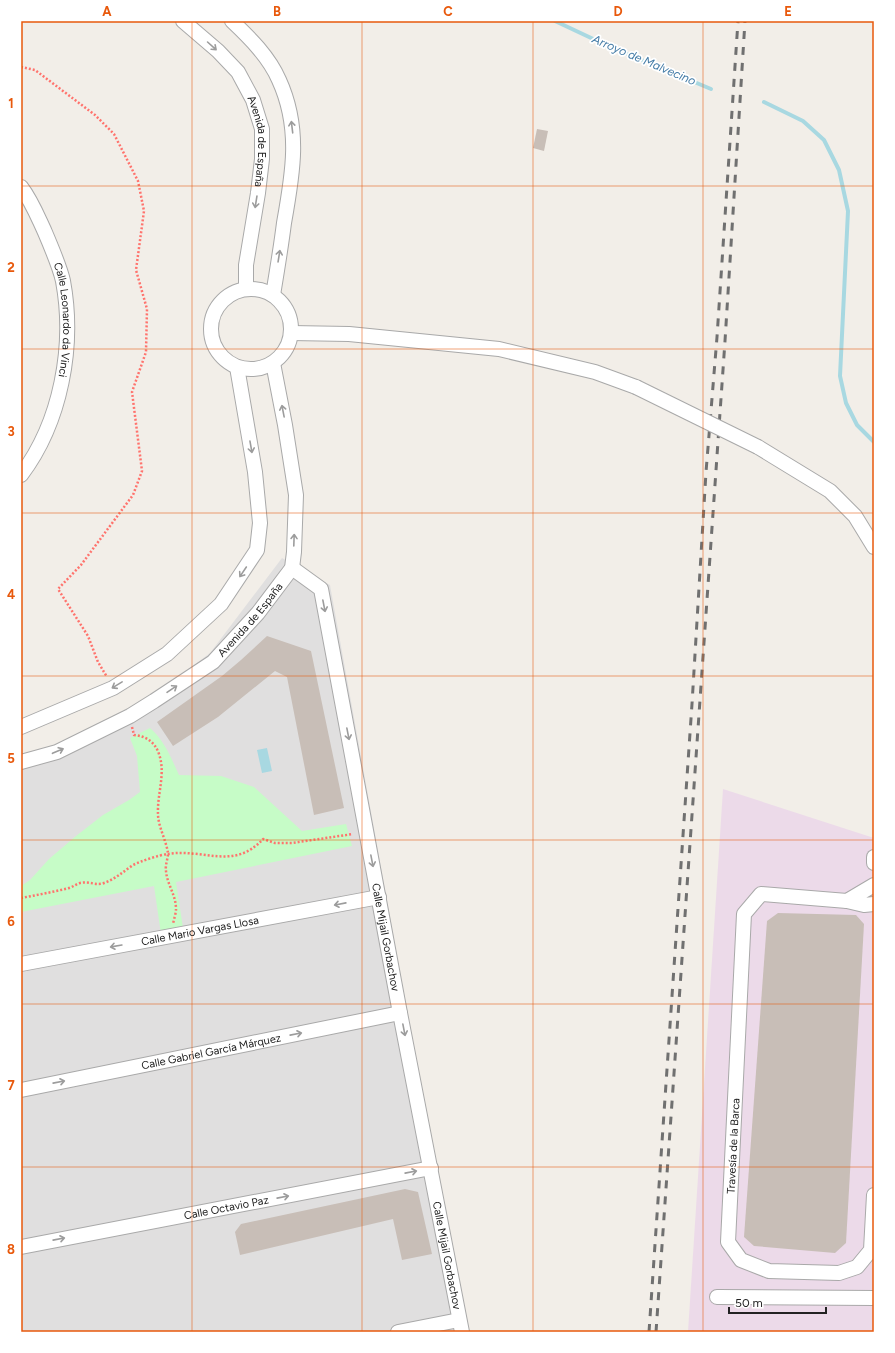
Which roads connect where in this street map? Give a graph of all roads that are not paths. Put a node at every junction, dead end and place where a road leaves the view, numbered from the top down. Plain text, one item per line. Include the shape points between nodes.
1 (183, 21) edge
2 (232, 21) edge
3 (21, 187) edge
4 (246, 288) junction
5 (273, 295) junction
6 (291, 333) junction
7 (273, 362) junction
8 (237, 367) junction
9 (21, 475) edge
10 (874, 547) edge
11 (292, 568) junction
12 (21, 726) edge
13 (21, 762) edge
14 (874, 857) edge
15 (874, 863) edge
16 (874, 886) edge
17 (874, 894) edge
18 (379, 897) junction
19 (846, 901) junction
20 (874, 904) edge
21 (21, 964) edge
22 (400, 1013) junction
23 (21, 1090) edge
24 (431, 1168) junction
25 (874, 1195) edge
26 (21, 1247) edge
27 (872, 1252) edge
28 (717, 1298) dead end
29 (874, 1298) edge
30 (461, 1326) edge
31 (398, 1332) edge

1 -> 4 street, Avenida de España via 238,72 253,100 262,129 262,159 246,265
5 -> 2 street via 293,171 294,141 290,112 279,80 265,57
3 - 9 street, Calle Leonardo da Vinci via 30,198 63,280 67,321 64,368 54,413 32,460
4 - 5 street via 265,290
4 - 8 street via 233,292 222,300 214,312 211,324 212,338 217,350
5 - 6 street via 290,315
6 - 7 street via 290,342 283,354
6 - 10 street, bridge via 349,334 499,348 595,372 636,387 758,447 830,491 856,516
7 - 8 street via 262,368
11 -> 7 street via 296,495
8 -> 12 street via 255,472 260,523 257,550 221,604 167,654 113,688
13 -> 11 street, Avenida de España via 57,752 130,716 213,662 258,613
11 -> 18 street, Calle Mijail Gorbachov via 321,589
14 - 15 street
16 - 17 street
16 - 19 street
18 -> 21 street, Calle Mario Vargas Llosa
18 - 22 street, Calle Mijail Gorbachov
19 - 20 street via 864,905
19 - 27 street, Travesía de la Barca via 761,894 744,914 728,1242 741,1260 769,1271 839,1273 857,1267
23 -> 22 street, Calle Gabriel García Márquez
22 -> 24 street, Calle Mijail Gorbachov
26 -> 24 street, Calle Octavio Paz
24 - 30 street, Calle Mijail Gorbachov
25 - 27 street, Travesía de la Barca
28 - 29 street
30 - 31 street

